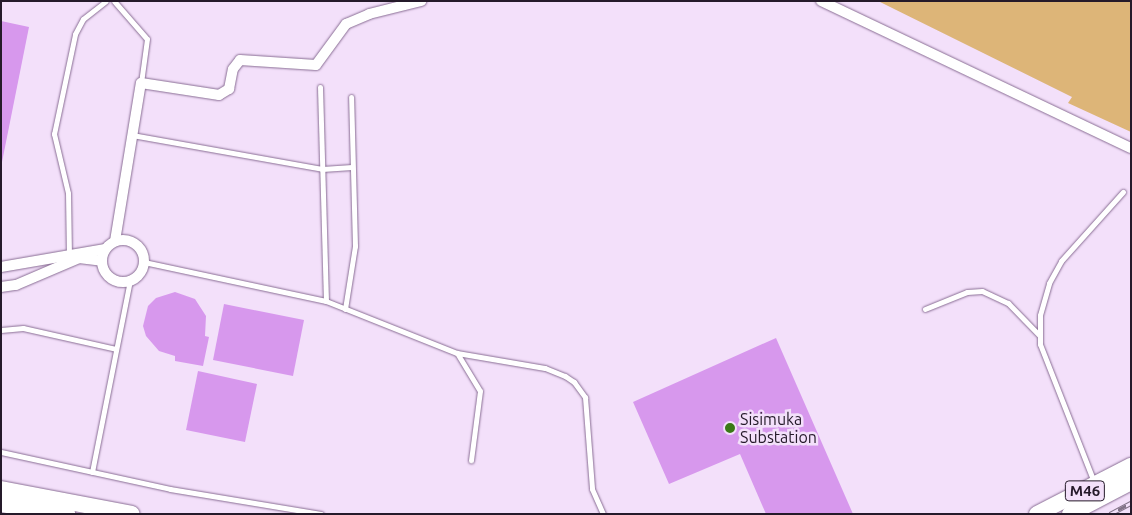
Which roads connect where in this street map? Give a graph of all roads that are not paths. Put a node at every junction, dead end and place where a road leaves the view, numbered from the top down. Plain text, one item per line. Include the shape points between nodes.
1 (106, 1) edge
2 (114, 1) edge
3 (421, 1) edge
4 (821, 1) edge
5 (141, 83) junction
6 (320, 87) dead end
7 (351, 97) dead end
8 (132, 134) junction
9 (1131, 148) edge
10 (352, 168) junction
11 (322, 169) junction
12 (1123, 192) dead end
13 (115, 241) junction
14 (105, 249) junction
15 (69, 257) junction
16 (102, 261) junction
17 (144, 262) junction
18 (1, 267) edge
19 (130, 280) junction
20 (1, 287) edge
21 (326, 301) junction
22 (345, 309) junction
23 (925, 309) dead end
24 (1, 330) edge
25 (1039, 335) junction
26 (116, 349) junction
27 (457, 353) junction
28 (1, 452) edge
29 (471, 460) dead end
30 (1131, 466) edge
31 (92, 472) junction
32 (1131, 482) edge
33 (1, 489) edge
34 (1099, 492) junction
35 (1, 504) edge
36 (67, 514) edge
37 (132, 514) edge
38 (321, 514) edge
39 (603, 514) edge
40 (1037, 514) edge
41 (1070, 514) edge

1 - 15 lane via 83,19 75,34 54,134 68,193
2 - 5 lane via 147,39
3 - 5 street via 354,19 340,30 316,65 240,60 233,70 228,89 219,95
4 - 9 street
5 - 8 street
6 - 11 lane
7 - 10 lane
8 - 11 lane
8 - 13 street
10 - 11 lane
10 - 22 lane via 354,256
11 - 21 lane
12 - 25 lane via 1053,274 1043,302
13 - 14 street
13 - 17 street via 135,244
14 - 15 street
14 - 16 street
15 - 16 street
15 - 18 street
15 - 20 street via 16,285
16 - 19 street via 111,278
17 - 19 street via 140,273
17 - 21 lane
19 - 26 lane
21 - 22 lane
22 - 27 lane
23 - 25 lane via 967,292 982,290 1008,303
24 - 26 lane via 23,328
25 - 34 lane
26 - 31 lane
27 - 29 lane via 480,391
27 - 39 lane via 545,368 565,376 580,388 587,410 592,489
28 - 31 lane
30 - 34 main road, M46
31 - 38 lane
32 - 34 main road, M46
33 - 37 main road
34 - 40 main road, M46
34 - 41 main road, M46
35 - 36 main road

